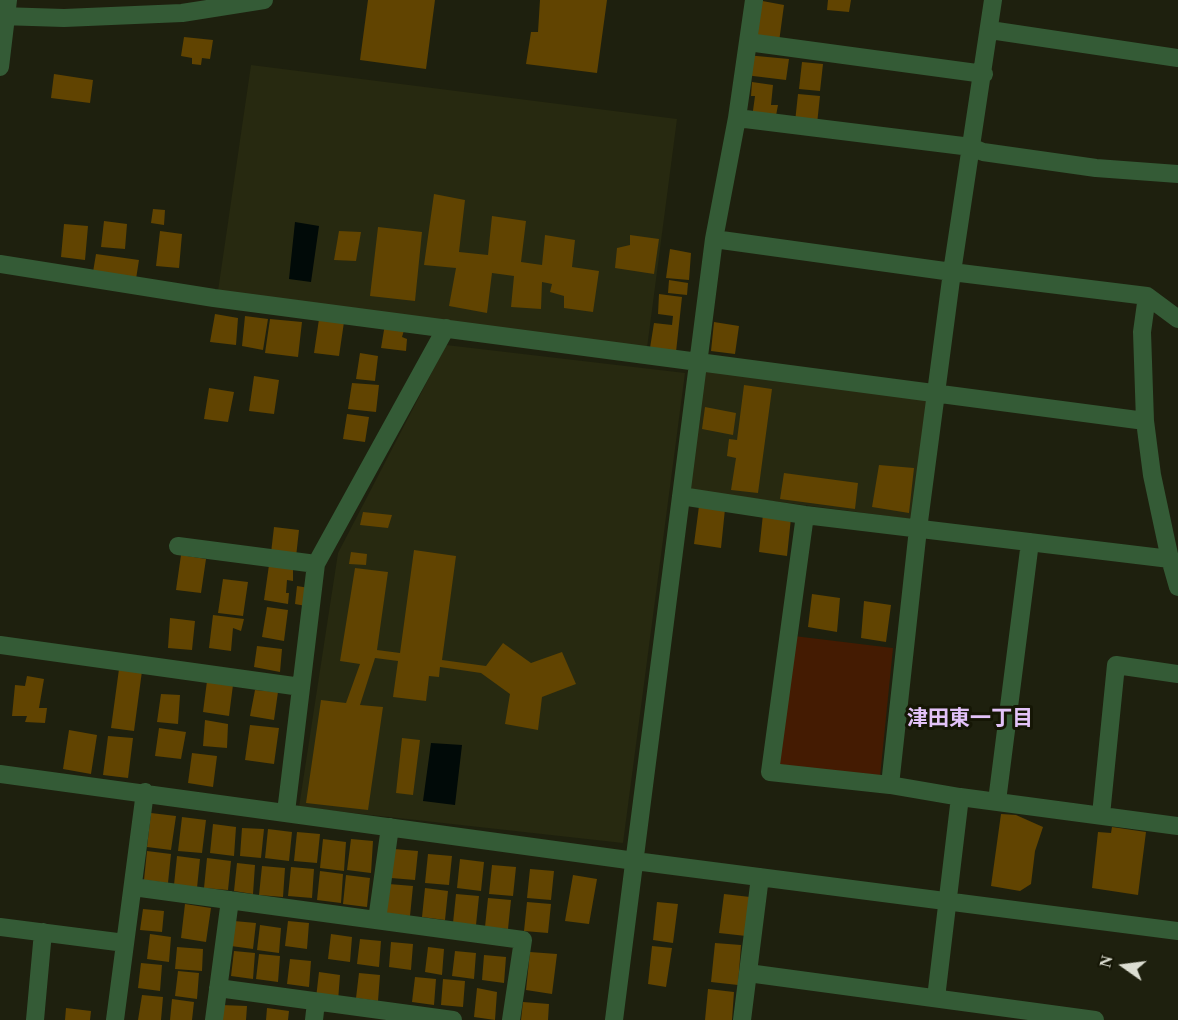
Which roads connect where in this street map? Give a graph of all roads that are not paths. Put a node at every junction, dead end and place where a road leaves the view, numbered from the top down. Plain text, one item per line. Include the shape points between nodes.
1 (754, 0) edge
2 (993, 0) edge
3 (255, 1) edge
4 (5, 11) edge
5 (990, 30) junction
6 (748, 42) junction
7 (1178, 58) edge
8 (0, 67) edge
9 (984, 75) junction
10 (737, 118) junction
11 (971, 147) junction
12 (1178, 174) edge
13 (714, 239) junction
14 (0, 264) edge
15 (952, 272) junction
16 (1147, 296) junction
17 (1178, 320) edge
18 (446, 328) junction
19 (698, 362) junction
20 (936, 393) junction
21 (1145, 421) junction
22 (681, 496) junction
23 (805, 515) junction
24 (918, 529) junction
25 (1030, 542) junction
26 (178, 546) dead end
27 (1170, 559) junction
28 (316, 564) junction
29 (1178, 587) edge
30 (0, 645) edge
31 (1178, 674) edge
32 (301, 687) junction
33 (0, 774) edge
34 (890, 784) junction
35 (145, 792) junction
36 (960, 797) junction
37 (997, 801) junction
38 (286, 812) junction
39 (1101, 815) junction
40 (1178, 826) edge
41 (390, 827) junction
42 (635, 861) junction
43 (760, 878) junction
44 (133, 887) junction
45 (230, 900) junction
46 (948, 902) junction
47 (377, 920) junction
48 (0, 927) edge
49 (1178, 931) edge
50 (43, 932) junction
51 (125, 943) junction
52 (748, 973) junction
53 (218, 988) junction
54 (936, 998) junction
55 (316, 1002) junction
56 (416, 1018) edge
57 (35, 1020) edge
58 (115, 1020) edge
59 (214, 1020) edge
60 (314, 1020) edge
61 (453, 1020) edge
62 (511, 1020) edge
63 (614, 1020) edge
64 (742, 1020) edge
65 (1095, 1020) edge

1 - 6 street
2 - 5 street
3 - 4 street via 182,13 64,18
4 - 8 street
5 - 7 street
5 - 9 street
6 - 9 street
6 - 10 street
9 - 11 street
10 - 11 street
10 - 13 street
11 - 12 street via 1096,168
11 - 15 street
13 - 15 street
13 - 19 street
14 - 18 street via 214,298
15 - 16 street
15 - 20 street
16 - 17 street
16 - 21 street via 1142,332
18 - 19 street
18 - 28 street
19 - 20 street
19 - 22 street
20 - 21 street
20 - 24 street
21 - 27 street
22 - 23 street
22 - 42 street
23 - 24 street
23 - 34 street via 770,772
24 - 25 street
24 - 34 street
25 - 27 street
25 - 37 street
26 - 28 street
27 - 29 street
28 - 32 street
30 - 32 street
31 - 39 street via 1116,665
32 - 38 street
33 - 35 street
34 - 36 street
35 - 38 street
35 - 44 street
36 - 37 street
36 - 46 street
37 - 39 street
38 - 41 street
39 - 40 street
41 - 42 street
41 - 47 street
42 - 43 street
42 - 63 street
43 - 46 street
43 - 52 street
44 - 45 street
44 - 51 street
45 - 47 street
45 - 53 street
46 - 49 street
46 - 54 street
47 - 62 street via 523,940
48 - 50 street
50 - 51 street
50 - 57 street
51 - 58 street
52 - 54 street
52 - 64 street
53 - 55 street
53 - 59 street
54 - 65 street
55 - 56 street
55 - 60 street
56 - 61 street

